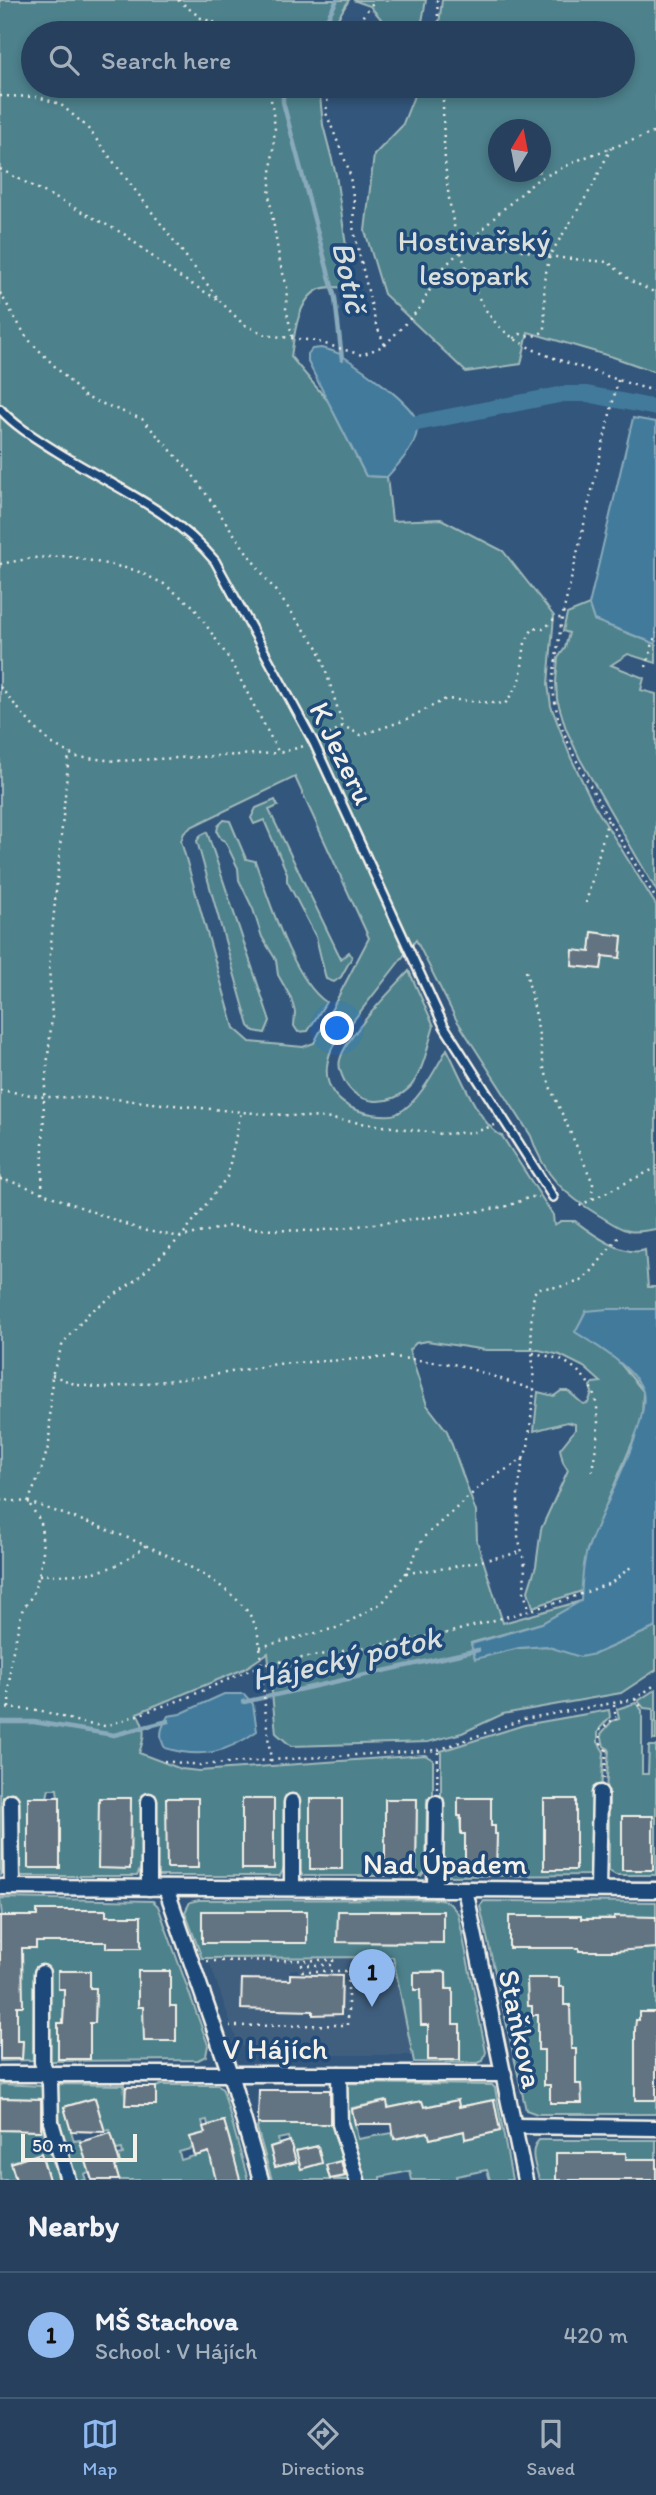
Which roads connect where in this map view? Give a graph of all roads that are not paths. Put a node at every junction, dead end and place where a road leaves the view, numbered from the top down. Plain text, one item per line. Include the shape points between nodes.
1 (0, 409) edge
2 (553, 1197) road end
3 (600, 1793) road end
4 (11, 1801) dead end
5 (149, 1801) dead end
6 (292, 1802) dead end
7 (436, 1802) road end
8 (6, 1887) edge
9 (149, 1888) junction
10 (166, 1888) junction
11 (292, 1888) junction
12 (435, 1889) junction
13 (465, 1889) junction
14 (598, 1889) junction
15 (656, 1890) edge
16 (42, 1973) dead end
17 (0, 2074) edge
18 (46, 2074) junction
19 (230, 2074) junction
20 (339, 2074) junction
21 (504, 2074) junction
22 (516, 2126) junction
23 (656, 2128) edge
24 (68, 2180) edge
25 (261, 2180) edge
26 (357, 2180) edge
27 (525, 2180) edge

1 - 2 lane, K Jezeru via 34,437 159,511 203,547 228,582 314,743 444,1026
3 - 14 street
4 - 8 street, Nad Úpadem
5 - 9 street
6 - 11 street
7 - 12 street
8 - 9 street, Nad Úpadem
9 - 10 street, Nad Úpadem
10 - 11 street, Nad Úpadem
10 - 19 street
11 - 12 street, Nad Úpadem
12 - 13 street, Nad Úpadem
13 - 14 street, Nad Úpadem
13 - 21 street, Staňkova
14 - 15 street, Nad Úpadem
16 - 18 street via 42,2062
17 - 18 street, V Hájích
18 - 19 street, V Hájích
18 - 24 street via 51,2122
19 - 20 street, V Hájích
19 - 25 street
20 - 21 street, V Hájích
20 - 26 street via 340,2124
21 - 22 street, Staňkova
22 - 23 street
22 - 27 street, Staňkova

